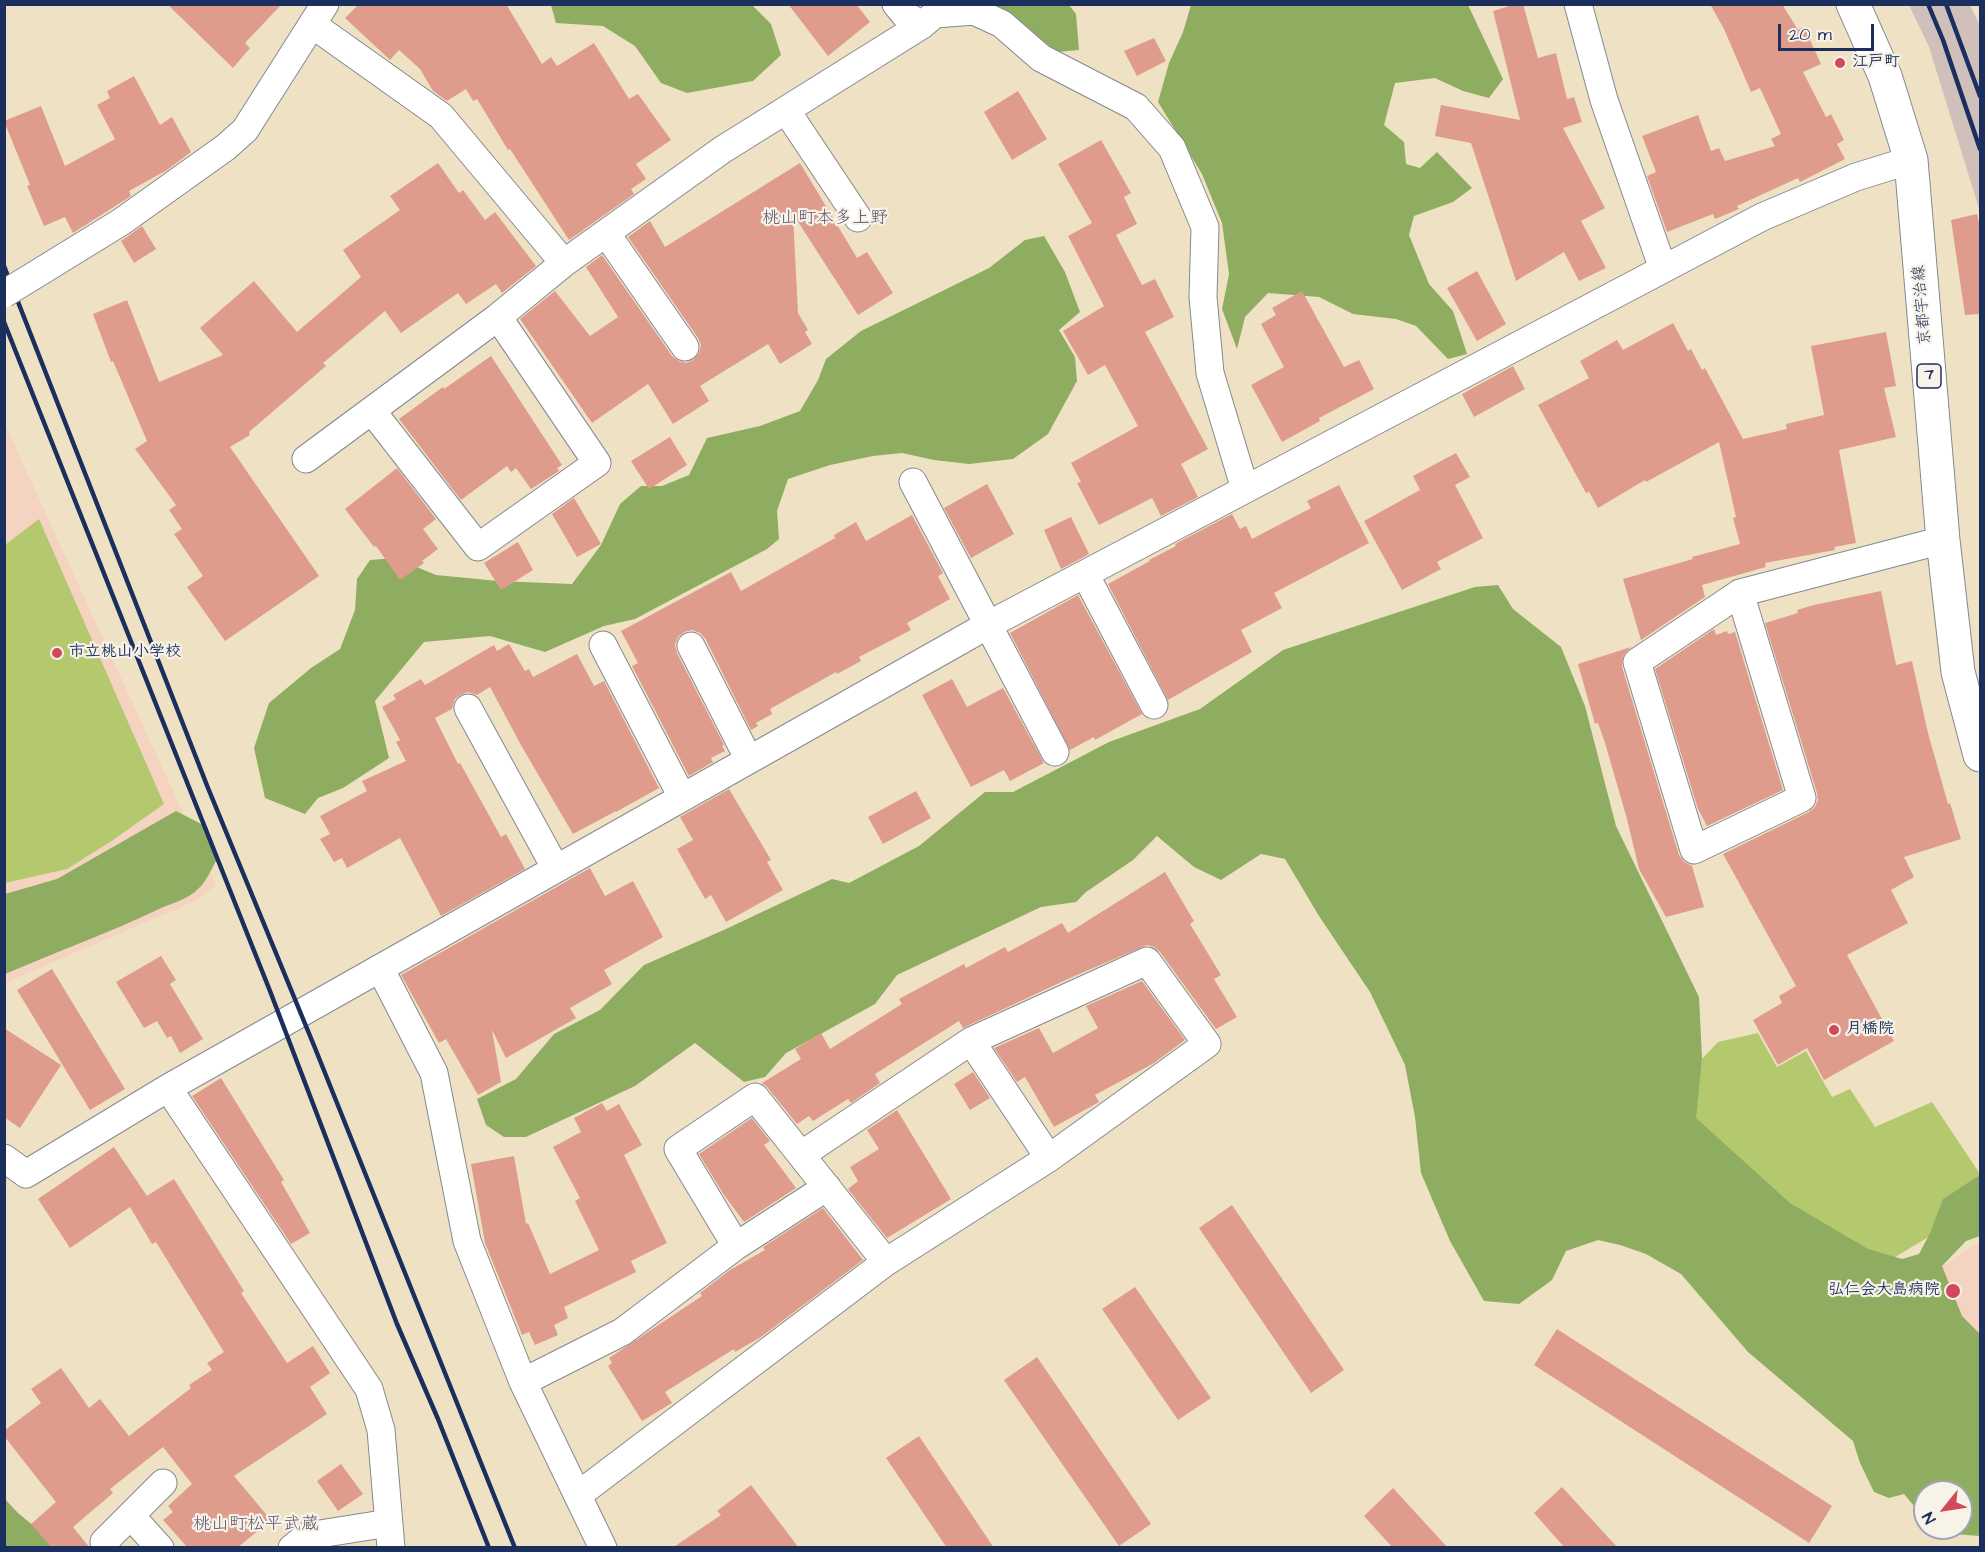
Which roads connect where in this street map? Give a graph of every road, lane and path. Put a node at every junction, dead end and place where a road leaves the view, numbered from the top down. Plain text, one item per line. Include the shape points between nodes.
1 (897, 4) edge
2 (1578, 4) edge
3 (1853, 4) edge
4 (319, 15) edge
5 (922, 25) junction
6 (786, 110) junction
7 (1911, 160) junction
8 (858, 218) dead end
9 (606, 233) junction
10 (564, 263) junction
11 (1663, 268) junction
12 (4, 294) edge
13 (498, 317) junction
14 (685, 347) dead end
15 (372, 411) junction
16 (306, 459) dead end
17 (913, 482) dead end
18 (1245, 489) junction
19 (1943, 540) junction
20 (1085, 574) junction
21 (1740, 593) junction
22 (988, 625) junction
23 (603, 645) dead end
24 (691, 646) dead end
25 (1154, 705) dead end
26 (468, 708) dead end
27 (1055, 752) dead end
28 (1980, 755) edge
29 (749, 760) junction
30 (682, 797) junction
31 (556, 868) junction
32 (380, 968) junction
33 (971, 1041) junction
34 (168, 1088) junction
35 (801, 1155) junction
36 (4, 1158) edge
37 (1049, 1158) junction
38 (826, 1187) junction
39 (736, 1246) junction
40 (886, 1262) junction
41 (523, 1382) junction
42 (163, 1483) dead end
43 (578, 1495) junction
44 (131, 1516) junction
45 (390, 1536) edge
46 (104, 1542) dead end
47 (160, 1548) edge
48 (292, 1548) edge
49 (603, 1548) edge

1 - 5 street via 905,15
2 - 11 street via 1604,100
3 - 7 main road, 京都宇治線 / 7 via 1885,76
4 - 10 street via 393,83 441,116
4 - 12 street, bridge via 245,130 226,147 121,222
5 - 6 street
5 - 18 street via 935,14 974,11 1002,24 1041,58 1136,107 1172,148 1205,228 1203,297 1210,373
6 - 8 street
6 - 9 street via 722,150
7 - 11 street via 1856,177 1762,216
7 - 19 main road, 京都宇治線 / 7
9 - 10 street
9 - 14 street
10 - 13 street
11 - 18 street
13 - 15 street
13 - 15 street via 597,463 478,547
15 - 16 street
17 - 22 street
18 - 20 street
19 - 21 street
19 - 28 main road, 京都宇治線 / 7 via 1958,672
20 - 22 street
20 - 25 street
21 - 21 street via 1637,662 1694,850 1802,798
22 - 27 street
22 - 29 street
23 - 30 street
24 - 29 street
26 - 31 street
29 - 30 street
30 - 31 street
31 - 32 street
32 - 34 street
32 - 41 street via 434,1073 467,1241
33 - 35 street
33 - 37 street
33 - 37 street via 1147,961 1208,1044
34 - 36 street via 26,1174
34 - 45 street via 369,1389 381,1430
35 - 38 street
35 - 39 street via 755,1097 678,1149
37 - 40 street
38 - 39 street
38 - 40 street
39 - 41 street via 622,1332
40 - 43 street
41 - 43 street
42 - 44 street
43 - 49 street
44 - 46 street
44 - 47 street
45 - 48 street via 307,1536

